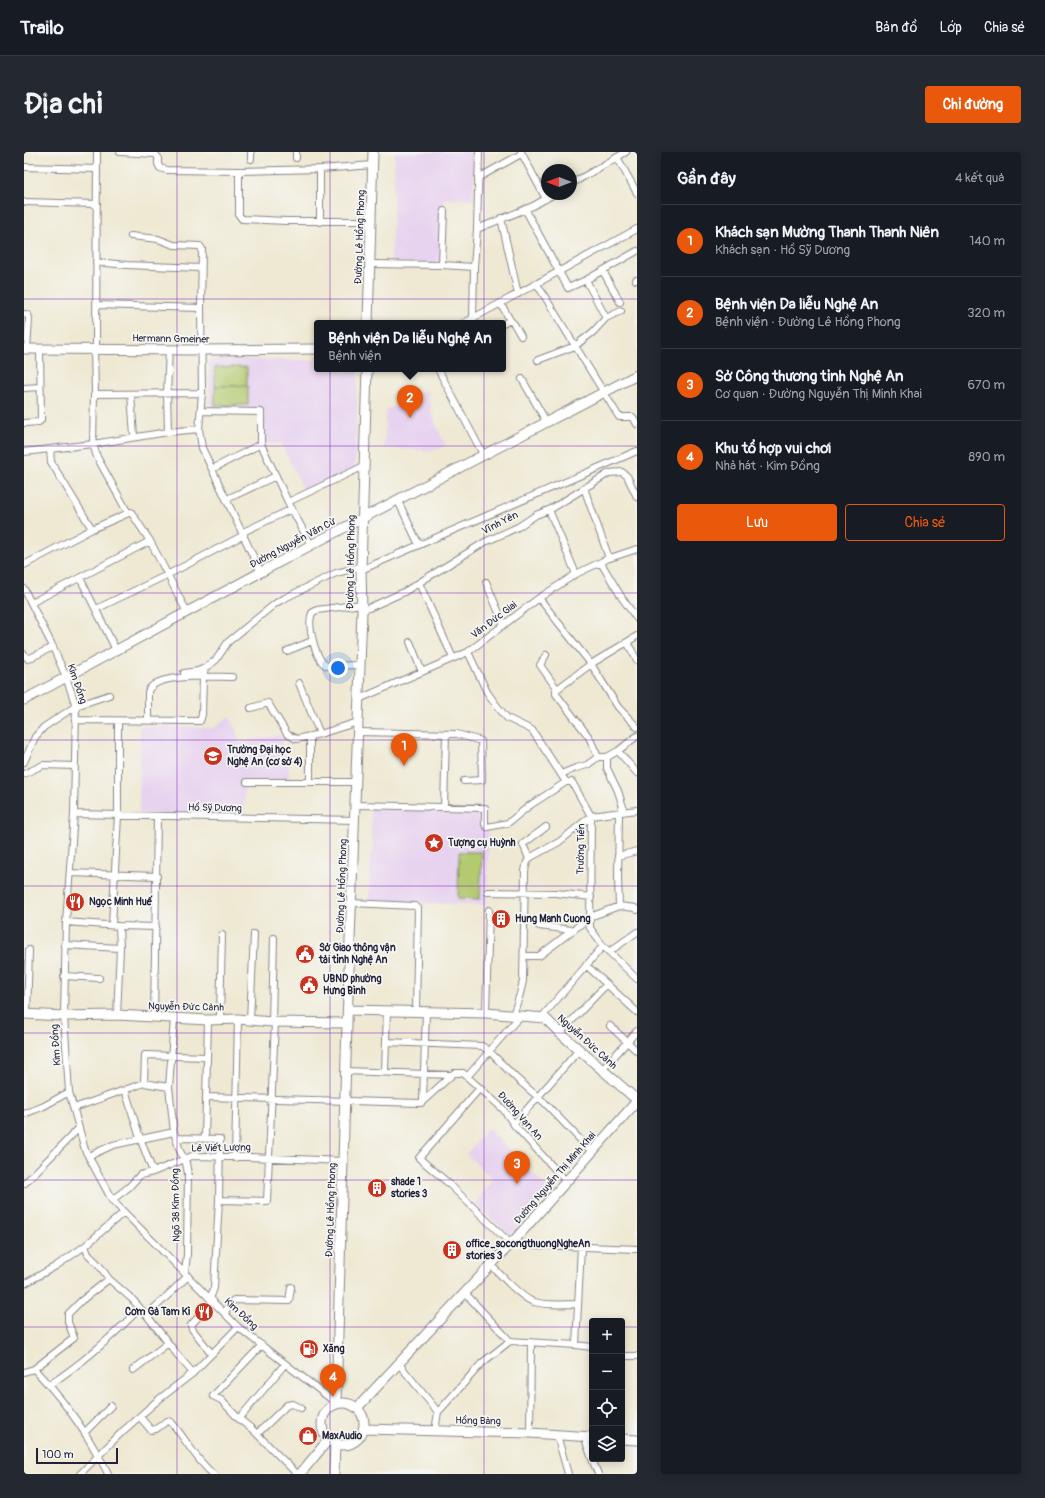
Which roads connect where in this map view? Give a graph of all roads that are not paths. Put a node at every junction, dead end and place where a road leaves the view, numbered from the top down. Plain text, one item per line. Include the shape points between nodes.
1 (97, 152) edge
2 (120, 152) edge
3 (251, 152) edge
4 (373, 152) edge
5 (479, 152) edge
6 (626, 152) edge
7 (521, 153) edge
8 (617, 157) junction
9 (251, 160) dead end
10 (373, 165) junction
11 (24, 167) edge
12 (97, 169) junction
13 (320, 169) junction
14 (239, 171) junction
15 (478, 178) junction
16 (577, 180) edge
17 (541, 189) edge
18 (636, 189) edge
19 (542, 200) edge
20 (24, 202) edge
21 (97, 204) junction
22 (525, 210) junction
23 (444, 211) dead end
24 (502, 218) junction
25 (371, 221) junction
26 (320, 222) junction
27 (476, 229) junction
28 (637, 229) edge
29 (131, 236) dead end
30 (637, 251) edge
31 (96, 262) junction
32 (370, 264) junction
33 (442, 265) junction
34 (474, 267) junction
35 (201, 268) junction
36 (603, 270) junction
37 (558, 272) junction
38 (586, 280) junction
39 (536, 284) junction
40 (518, 294) junction
41 (620, 302) dead end
42 (501, 304) junction
43 (96, 305) junction
44 (201, 308) junction
45 (621, 311) dead end
46 (24, 314) edge
47 (606, 318) junction
48 (473, 319) joint
49 (368, 320) edge
50 (510, 320) junction
51 (506, 322) edge
52 (521, 336) dead end
53 (575, 346) junction
54 (26, 349) edge
55 (40, 349) junction
56 (95, 349) junction
57 (169, 349) junction
58 (314, 349) edge
59 (201, 350) junction
60 (538, 360) dead end
61 (367, 372) edge
62 (440, 372) edge
63 (637, 375) edge
64 (522, 379) dead end
65 (40, 387) junction
66 (24, 388) edge
67 (167, 393) junction
68 (605, 393) junction
69 (95, 394) junction
70 (131, 394) junction
71 (202, 394) junction
72 (201, 411) junction
73 (24, 423) edge
74 (547, 423) junction
75 (637, 424) edge
76 (199, 429) junction
77 (168, 432) junction
78 (134, 436) junction
79 (93, 444) junction
80 (261, 444) junction
81 (50, 449) junction
82 (637, 451) edge
83 (24, 452) edge
84 (484, 456) junction
85 (364, 466) junction
86 (212, 469) junction
87 (276, 476) junction
88 (584, 488) junction
89 (637, 497) edge
90 (227, 499) junction
91 (398, 501) junction
92 (288, 502) junction
93 (292, 509) junction
94 (549, 510) junction
95 (128, 513) junction
96 (363, 519) junction
97 (92, 530) junction
98 (244, 534) junction
99 (150, 541) junction
100 (311, 545) junction
101 (419, 546) junction
102 (637, 549) edge
103 (609, 558) junction
104 (601, 563) junction
105 (24, 565) edge
106 (361, 568) junction
107 (261, 573) junction
108 (576, 574) junction
109 (167, 575) junction
110 (80, 578) junction
111 (486, 582) dead end
112 (418, 583) junction
113 (24, 589) edge
114 (539, 598) junction
115 (31, 603) junction
116 (362, 607) junction
117 (96, 609) junction
118 (187, 612) junction
119 (637, 619) edge
120 (504, 625) junction
121 (637, 636) edge
122 (312, 641) junction
123 (410, 642) dead end
124 (627, 642) junction
125 (53, 647) junction
126 (116, 650) junction
127 (287, 651) dead end
128 (468, 652) junction
129 (24, 654) edge
130 (546, 655) dead end
131 (453, 658) junction
132 (637, 660) edge
133 (592, 664) junction
134 (360, 665) junction
135 (205, 668) junction
136 (422, 672) junction
137 (184, 673) dead end
138 (66, 677) junction
139 (203, 677) junction
140 (232, 677) dead end
141 (299, 683) dead end
142 (557, 689) junction
143 (109, 695) dead end
144 (359, 699) junction
145 (24, 700) edge
146 (76, 706) junction
147 (251, 708) dead end
148 (75, 720) junction
149 (148, 720) junction
150 (118, 721) junction
151 (358, 722) junction
152 (637, 727) edge
153 (358, 732) junction
154 (320, 734) junction
155 (446, 734) junction
156 (310, 736) junction
157 (637, 736) edge
158 (618, 751) junction
159 (598, 757) junction
160 (607, 757) junction
161 (24, 762) edge
162 (74, 766) junction
163 (637, 773) edge
164 (24, 774) edge
165 (561, 774) junction
166 (464, 781) dead end
167 (247, 782) dead end
168 (310, 782) junction
169 (356, 782) junction
170 (566, 782) junction
171 (356, 805) junction
172 (444, 807) junction
173 (637, 810) edge
174 (619, 813) junction
175 (74, 814) junction
176 (118, 815) junction
177 (591, 816) junction
178 (158, 817) junction
179 (355, 820) junction
180 (546, 827) dead end
181 (637, 851) edge
182 (618, 856) junction
183 (529, 859) junction
184 (70, 873) junction
185 (114, 875) junction
186 (156, 876) junction
187 (488, 892) dead end
188 (525, 893) junction
189 (591, 897) junction
190 (352, 903) junction
191 (619, 906) junction
192 (489, 910) dead end
193 (637, 910) edge
194 (590, 917) junction
195 (66, 922) junction
196 (112, 925) junction
197 (119, 926) junction
198 (539, 926) dead end
199 (156, 927) junction
200 (572, 930) junction
201 (637, 932) edge
202 (254, 934) dead end
203 (222, 935) dead end
204 (274, 938) dead end
205 (65, 945) junction
206 (603, 946) junction
207 (120, 948) junction
208 (30, 950) dead end
209 (609, 952) junction
210 (524, 956) junction
211 (586, 965) junction
212 (64, 976) junction
213 (99, 978) dead end
214 (637, 979) edge
215 (607, 984) junction
216 (348, 1010) junction
217 (387, 1010) junction
218 (416, 1011) junction
219 (426, 1012) junction
220 (637, 1012) edge
221 (486, 1013) junction
222 (25, 1015) edge
223 (117, 1015) junction
224 (64, 1016) junction
225 (516, 1016) junction
226 (154, 1018) junction
227 (541, 1018) junction
228 (174, 1019) junction
229 (220, 1019) junction
230 (238, 1019) junction
231 (208, 1020) junction
232 (250, 1020) junction
233 (273, 1022) junction
234 (347, 1024) junction
235 (610, 1026) dead end
236 (637, 1031) edge
237 (560, 1033) junction
238 (386, 1042) junction
239 (627, 1042) junction
240 (425, 1043) junction
241 (579, 1050) junction
242 (489, 1051) junction
243 (637, 1051) edge
244 (172, 1056) junction
245 (207, 1057) junction
246 (602, 1070) junction
247 (346, 1071) junction
248 (386, 1072) junction
249 (424, 1073) junction
250 (451, 1075) junction
251 (467, 1077) junction
252 (144, 1083) junction
253 (169, 1087) junction
254 (480, 1088) junction
255 (125, 1090) junction
256 (69, 1092) junction
257 (206, 1097) junction
258 (537, 1097) junction
259 (237, 1098) junction
260 (272, 1099) junction
261 (423, 1100) junction
262 (637, 1101) edge
263 (345, 1102) junction
264 (74, 1108) junction
265 (24, 1114) edge
266 (514, 1124) junction
267 (79, 1128) junction
268 (176, 1135) junction
269 (140, 1138) junction
270 (205, 1138) junction
271 (592, 1152) junction
272 (89, 1156) junction
273 (219, 1157) junction
274 (235, 1158) junction
275 (269, 1158) junction
276 (184, 1159) junction
277 (343, 1162) junction
278 (154, 1172) junction
279 (566, 1181) junction
280 (24, 1184) edge
281 (112, 1200) junction
282 (219, 1200) junction
283 (124, 1212) junction
284 (511, 1244) junction
285 (84, 1246) junction
286 (581, 1247) junction
287 (637, 1249) edge
288 (491, 1265) junction
289 (186, 1275) junction
290 (109, 1279) junction
291 (24, 1284) edge
292 (291, 1287) dead end
293 (465, 1293) junction
294 (212, 1300) junction
295 (578, 1304) junction
296 (140, 1308) junction
297 (225, 1313) junction
298 (147, 1315) junction
299 (238, 1327) junction
300 (510, 1341) junction
301 (168, 1343) junction
302 (531, 1343) junction
303 (262, 1345) junction
304 (576, 1345) junction
305 (589, 1347) edge
306 (212, 1354) junction
307 (625, 1356) edge
308 (637, 1356) edge
309 (285, 1364) junction
310 (398, 1364) junction
311 (34, 1369) junction
312 (132, 1370) dead end
313 (24, 1372) edge
314 (193, 1373) junction
315 (49, 1385) junction
316 (336, 1404) junction
317 (111, 1406) dead end
318 (302, 1408) dead end
319 (357, 1408) junction
320 (438, 1412) junction
321 (140, 1417) junction
322 (239, 1419) junction
323 (363, 1429) junction
324 (435, 1431) junction
325 (85, 1432) junction
326 (530, 1433) junction
327 (257, 1434) junction
328 (557, 1435) junction
329 (588, 1437) edge
330 (625, 1439) edge
331 (637, 1440) edge
332 (332, 1441) junction
333 (98, 1456) junction
334 (593, 1462) edge
335 (80, 1474) edge
336 (108, 1474) edge
337 (213, 1474) edge
338 (298, 1474) edge
339 (334, 1474) edge
340 (568, 1474) edge
341 (598, 1474) edge

1 - 12 street
2 - 14 street via 155,154 159,166 164,170
3 - 9 street
4 - 10 main road, Đường Lê Hồng Phong
5 - 15 street
6 - 8 street
7 - 15 street
7 - 17 street
8 - 16 street
8 - 18 street
10 - 13 street
10 - 25 main road, Đường Lê Hồng Phong
11 - 12 street
12 - 21 street
13 - 14 street
13 - 26 street
14 - 26 street via 240,218
15 - 27 street
19 - 22 street
20 - 21 street
21 - 31 street
22 - 24 street
22 - 37 street
23 - 33 street
24 - 27 street
24 - 40 street
25 - 26 street
25 - 32 main road, Đường Lê Hồng Phong
27 - 34 street
28 - 37 street
29 - 35 street via 174,245 200,246
30 - 36 street
31 - 35 street
31 - 43 street
32 - 33 street
32 - 49 main road, Đường Lê Hồng Phong
33 - 34 street
34 - 48 street
35 - 44 street
36 - 38 street
36 - 41 street
37 - 38 street via 568,288
37 - 39 street
38 - 47 street
39 - 40 street
39 - 53 street
40 - 42 street
42 - 48 street
42 - 50 street
43 - 44 street
43 - 56 street
44 - 59 street
45 - 47 street
46 - 54 street via 29,318
47 - 53 street via 594,332
50 - 51 street
50 - 52 street
53 - 60 street
53 - 68 street
54 - 55 main road, Hermann Gmeiner
55 - 56 main road, Hermann Gmeiner
55 - 65 street
56 - 57 main road, Hermann Gmeiner
56 - 69 street
57 - 59 main road, Hermann Gmeiner
57 - 67 street
58 - 59 main road, Hermann Gmeiner
59 - 71 street
61 - 85 main road, Đường Lê Hồng Phong
62 - 84 street
63 - 68 main road, Đường Nguyễn Văn Cừ
64 - 74 street
65 - 66 street
65 - 73 street via 40,421
67 - 70 street
67 - 71 street
67 - 77 street
68 - 74 main road, Đường Nguyễn Văn Cừ
68 - 75 street via 619,417 633,416
69 - 70 street
69 - 79 street
70 - 78 street
71 - 72 street
72 - 76 street
72 - 80 street via 261,412
74 - 84 main road, Đường Nguyễn Văn Cừ
76 - 77 street
76 - 86 street via 202,448
77 - 78 street
78 - 79 street
79 - 81 street
79 - 95 street via 97,457
80 - 86 street
80 - 87 street
81 - 83 street
81 - 97 street via 51,462
82 - 101 street
84 - 91 main road, Đường Nguyễn Văn Cừ
85 - 92 street
85 - 96 main road, Đường Lê Hồng Phong
86 - 90 street
87 - 90 street
87 - 92 street
88 - 89 street, Vĩnh Yên via 610,473 622,472 627,476
88 - 94 street, Vĩnh Yên
88 - 103 street
90 - 98 street
91 - 96 main road, Đường Nguyễn Văn Cừ
91 - 101 street
92 - 93 street
93 - 98 street
93 - 100 street
94 - 108 street
94 - 112 street, Vĩnh Yên via 485,542
95 - 97 street
95 - 99 street via 133,513
96 - 100 main road, Đường Nguyễn Văn Cừ
96 - 106 main road, Đường Lê Hồng Phong
97 - 105 street
98 - 107 street
98 - 109 street
99 - 109 street
99 - 110 street
100 - 107 main road, Đường Nguyễn Văn Cừ
101 - 106 street
102 - 103 street, Văn Đức Giai
103 - 104 street, Văn Đức Giai
104 - 108 street, Văn Đức Giai
104 - 119 street
106 - 116 main road, Đường Lê Hồng Phong
106 - 135 street via 336,573 276,603 230,640 216,660
107 - 118 main road, Đường Nguyễn Văn Cừ
108 - 114 street, Văn Đức Giai
109 - 117 street
109 - 118 street
110 - 115 street
110 - 117 street
111 - 120 street
112 - 116 street, Vĩnh Yên via 404,592
112 - 131 street
113 - 115 street, Kim Đồng
114 - 120 street, Văn Đức Giai
114 - 133 street
115 - 125 street, Kim Đồng
116 - 122 street, Vĩnh Yên via 314,612 311,619
116 - 134 main road, Đường Lê Hồng Phong
117 - 126 street
118 - 126 main road, Đường Nguyễn Văn Cừ
120 - 128 street, Văn Đức Giai
121 - 124 street
122 - 127 street
122 - 134 street via 324,665
123 - 136 street
124 - 132 street
124 - 133 street
125 - 129 street via 28,658
125 - 138 street, Kim Đồng
126 - 138 main road, Đường Nguyễn Văn Cừ
128 - 131 street, Văn Đức Giai
128 - 165 street, Trường Tiến via 487,692 497,706 507,718 532,730
130 - 142 street via 540,665
131 - 136 street, Văn Đức Giai
133 - 142 street
133 - 152 street via 618,707
134 - 144 main road, Đường Lê Hồng Phong
135 - 137 street
135 - 139 street
136 - 144 street, Văn Đức Giai
138 - 145 main road, Đường Nguyễn Văn Cừ
138 - 146 street, Kim Đồng
139 - 140 street
139 - 149 street via 176,677 150,686
139 - 149 street via 200,720
141 - 154 street
142 - 159 street via 556,694 589,736
143 - 146 street
144 - 151 main road, Đường Lê Hồng Phong
146 - 148 street, Kim Đồng
146 - 161 street via 38,732
147 - 156 street via 268,703 288,736 296,739
148 - 150 street
148 - 162 street, Kim Đồng
149 - 150 street
150 - 176 street
151 - 153 main road, Đường Lê Hồng Phong
151 - 154 street
153 - 155 street
153 - 169 main road, Đường Lê Hồng Phong
154 - 156 street
155 - 166 street via 464,735 482,742 482,780
155 - 172 street
156 - 168 street
157 - 158 street
158 - 160 street
158 - 163 street
159 - 160 street
159 - 165 street via 588,765
160 - 174 street via 607,768 623,807
162 - 164 street via 43,765
162 - 175 street, Kim Đồng
165 - 170 street, Trường Tiến
167 - 168 street
168 - 169 street
169 - 171 main road, Đường Lê Hồng Phong
170 - 172 street via 508,823 487,827 485,808
170 - 177 street, Trường Tiến via 572,782
171 - 172 street
171 - 179 main road, Đường Lê Hồng Phong
173 - 174 street
174 - 177 street
174 - 182 street
175 - 176 street, Hồ Sỹ Dương
175 - 184 street, Kim Đồng
176 - 178 street, Hồ Sỹ Dương
176 - 185 street
177 - 183 street via 559,842
177 - 189 street, Trường Tiến
178 - 179 street, Hồ Sỹ Dương
178 - 186 street
179 - 190 main road, Đường Lê Hồng Phong
180 - 183 street via 523,843
181 - 182 street
182 - 191 street
183 - 188 street via 525,871
184 - 185 street
184 - 195 street, Kim Đồng
185 - 186 street
185 - 196 street
186 - 199 street
187 - 188 street
188 - 189 street
188 - 210 street
189 - 194 street, Trường Tiến
190 - 216 main road, Đường Lê Hồng Phong
190 - 218 street via 418,908
191 - 193 street
191 - 194 street
192 - 221 street
194 - 200 street
194 - 206 street, Trường Tiến via 590,928
195 - 196 street
195 - 205 street, Kim Đồng
196 - 197 street
197 - 199 street
197 - 207 street
198 - 200 street
199 - 226 street
200 - 210 street via 539,956
201 - 209 street
202 - 232 street
203 - 229 street
204 - 233 street
205 - 207 street
205 - 212 street, Kim Đồng
206 - 209 street, Trường Tiến
206 - 211 street
207 - 223 street
208 - 222 street
209 - 214 street, Trường Tiến
210 - 225 street via 522,988
211 - 215 street
211 - 227 street
212 - 213 street
212 - 224 street, Kim Đồng
215 - 220 street
215 - 237 street
216 - 217 main road, Nguyễn Đức Cảnh
216 - 234 main road, Đường Lê Hồng Phong
217 - 218 main road, Nguyễn Đức Cảnh
217 - 238 street
218 - 219 main road, Nguyễn Đức Cảnh
219 - 221 main road, Nguyễn Đức Cảnh
219 - 240 street
221 - 225 main road, Nguyễn Đức Cảnh
222 - 224 main road, Nguyễn Đức Cảnh
223 - 224 main road, Nguyễn Đức Cảnh
223 - 226 main road, Nguyễn Đức Cảnh
224 - 256 street, Kim Đồng
225 - 227 main road, Nguyễn Đức Cảnh
225 - 242 street
226 - 228 main road, Nguyễn Đức Cảnh
227 - 237 main road, Nguyễn Đức Cảnh via 545,1018
228 - 231 main road, Nguyễn Đức Cảnh
228 - 244 street, Ngõ 38 Kim Đồng
229 - 230 main road, Nguyễn Đức Cảnh
229 - 231 main road, Nguyễn Đức Cảnh
230 - 232 main road, Nguyễn Đức Cảnh
230 - 259 street
231 - 245 street
232 - 233 main road, Nguyễn Đức Cảnh
233 - 234 main road, Nguyễn Đức Cảnh
233 - 260 street
234 - 247 main road, Đường Lê Hồng Phong
235 - 239 street
236 - 239 street
237 - 241 main road, Nguyễn Đức Cảnh
238 - 240 street
238 - 248 street
239 - 243 street
239 - 246 street
240 - 242 street via 482,1046
240 - 249 street
241 - 246 main road, Nguyễn Đức Cảnh
241 - 258 street
242 - 251 street
242 - 258 street
244 - 245 street
244 - 252 street via 145,1054
244 - 253 street, Ngõ 38 Kim Đồng
245 - 257 street
246 - 262 main road, Nguyễn Đức Cảnh
247 - 248 street
247 - 263 main road, Đường Lê Hồng Phong
248 - 249 street
249 - 250 street
249 - 261 street
250 - 251 street via 463,1073
250 - 261 street
251 - 254 street, Đường Vạn An
252 - 253 street
252 - 255 street
253 - 268 street, Ngõ 38 Kim Đồng
254 - 266 street, Đường Vạn An via 503,1109
254 - 284 street via 419,1158
255 - 264 street
255 - 269 street
256 - 264 street, Kim Đồng
256 - 265 street
257 - 259 street
257 - 270 street
258 - 266 street
258 - 271 street
259 - 260 street
259 - 274 street
260 - 263 street
260 - 275 street
261 - 263 street via 420,1103
262 - 271 main road, Đường Nguyễn Thị Minh Khai
263 - 277 main road, Đường Lê Hồng Phong
264 - 267 street, Kim Đồng
266 - 279 street, Đường Vạn An
267 - 272 street, Kim Đồng
267 - 280 street
268 - 269 street
268 - 270 street
268 - 276 street, Ngõ 38 Kim Đồng
269 - 272 street via 113,1145
269 - 278 street
270 - 273 street via 220,1139
271 - 279 main road, Đường Nguyễn Thị Minh Khai
272 - 281 street, Kim Đồng
273 - 274 street, Lê Viết Lượng
273 - 276 street, Lê Viết Lượng via 192,1156
273 - 282 street
274 - 275 street, Lê Viết Lượng
275 - 277 street, Lê Viết Lượng
275 - 282 street via 267,1201
276 - 278 street, Lê Viết Lượng
276 - 289 street, Ngõ 38 Kim Đồng via 188,1174
277 - 316 main road, Đường Lê Hồng Phong
278 - 281 street, Lê Viết Lượng via 140,1175 130,1187
279 - 284 main road, Đường Nguyễn Thị Minh Khai
281 - 283 street, Kim Đồng
282 - 294 street
283 - 285 street
283 - 289 street, Kim Đồng
284 - 286 street
284 - 288 main road, Đường Nguyễn Thị Minh Khai
285 - 290 street
285 - 291 street
286 - 287 street
286 - 295 street
288 - 293 main road, Đường Nguyễn Thị Minh Khai
288 - 295 street via 533,1302
289 - 294 street, Kim Đồng
289 - 298 street
290 - 296 street
290 - 311 street via 80,1301 68,1314 74,1338
292 - 297 street via 290,1300 234,1300
293 - 300 street
293 - 310 main road, Đường Nguyễn Thị Minh Khai
294 - 297 street, Kim Đồng
294 - 306 street via 191,1325
295 - 304 street
296 - 298 street
296 - 315 street via 87,1358
297 - 299 street, Kim Đồng
298 - 301 street
299 - 303 street, Kim Đồng
299 - 306 street
300 - 302 street
300 - 320 street via 482,1363
301 - 312 street
301 - 314 street
302 - 304 street
302 - 326 street
303 - 309 street, Kim Đồng
303 - 322 street via 214,1396
304 - 305 street
306 - 314 street
307 - 308 street
309 - 316 street, Kim Đồng
309 - 322 street
310 - 319 main road, Đường Nguyễn Thị Minh Khai
310 - 320 street
311 - 313 street
311 - 315 street
314 - 321 street
315 - 325 street
316 - 319 main road via 351,1404
316 - 332 main road via 324,1414 322,1421 323,1429
317 - 325 street
318 - 327 street via 293,1404 287,1405
319 - 323 main road via 362,1414
320 - 324 street
321 - 333 street
321 - 337 street via 151,1430 167,1421 170,1422 189,1444 199,1461
322 - 327 street
323 - 324 main road, Hồng Bàng
323 - 332 main road via 353,1442 345,1445
324 - 326 main road, Hồng Bàng
325 - 333 street
326 - 328 main road, Hồng Bàng
327 - 338 street
328 - 329 main road, Hồng Bàng
328 - 340 street
330 - 331 main road
332 - 338 main road
332 - 339 main road
333 - 335 street
333 - 336 street
334 - 341 street

